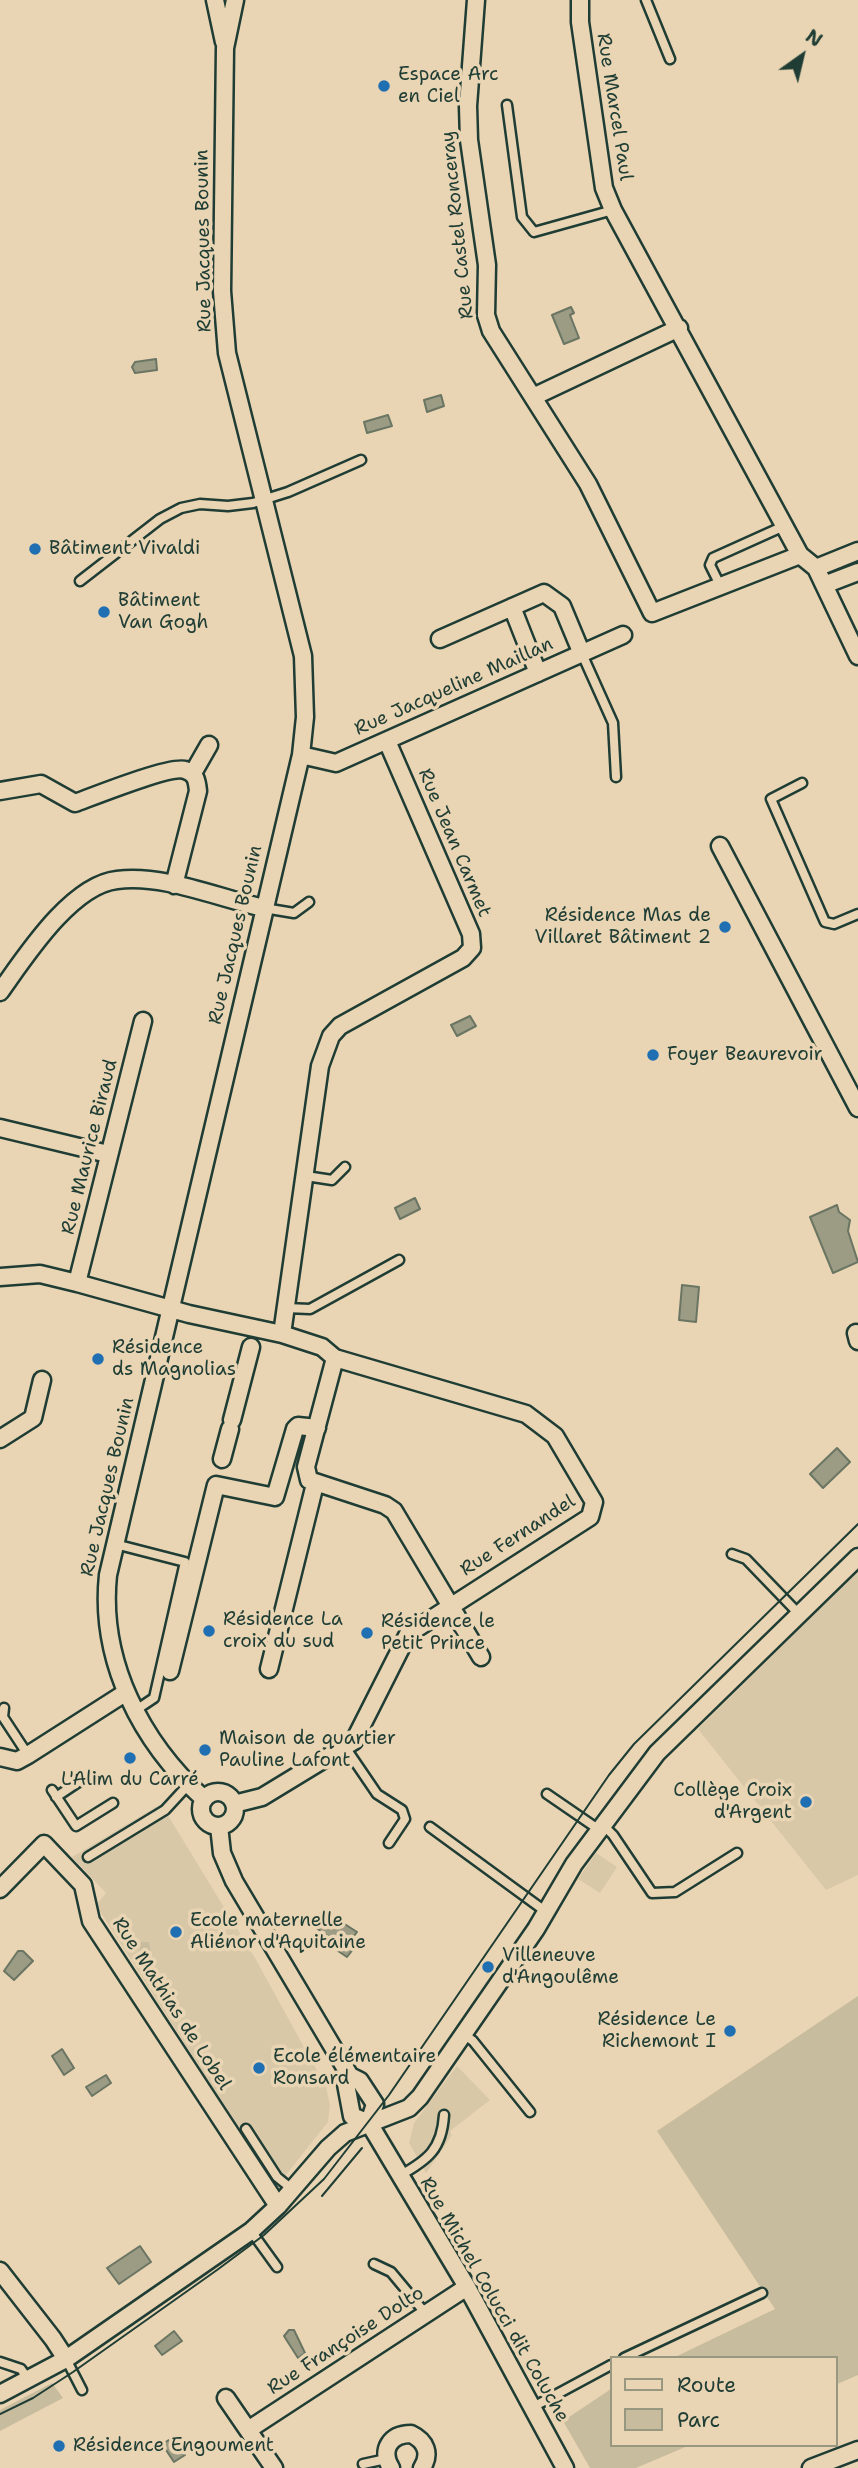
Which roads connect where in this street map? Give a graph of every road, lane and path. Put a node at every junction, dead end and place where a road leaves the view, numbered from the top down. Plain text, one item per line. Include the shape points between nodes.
1 (215, 0) edge
2 (234, 0) edge
3 (476, 0) edge
4 (580, 0) edge
5 (646, 0) edge
6 (225, 48) junction
7 (670, 59) dead end
8 (507, 105) dead end
9 (613, 211) junction
10 (679, 328) junction
11 (533, 397) junction
12 (361, 460) dead end
13 (264, 499) junction
14 (784, 526) junction
15 (858, 551) edge
16 (800, 555) junction
17 (816, 568) junction
18 (858, 572) edge
19 (80, 582) dead end
20 (824, 585) junction
21 (722, 587) junction
22 (512, 607) junction
23 (623, 635) dead end
24 (440, 639) dead end
25 (582, 654) junction
26 (858, 656) edge
27 (538, 673) junction
28 (387, 741) junction
29 (209, 745) dead end
30 (301, 755) junction
31 (193, 774) junction
32 (616, 777) dead end
33 (802, 783) dead end
34 (0, 790) edge
35 (720, 846) dead end
36 (174, 885) junction
37 (309, 902) dead end
38 (264, 908) junction
39 (858, 914) edge
40 (0, 992) edge
41 (143, 1021) dead end
42 (858, 1108) edge
43 (0, 1128) edge
44 (108, 1154) junction
45 (345, 1167) dead end
46 (306, 1176) junction
47 (399, 1260) dead end
48 (0, 1277) edge
49 (78, 1283) junction
50 (285, 1308) junction
51 (172, 1309) junction
52 (282, 1334) junction
53 (251, 1347) dead end
54 (335, 1357) junction
55 (43, 1380) dead end
56 (317, 1428) junction
57 (0, 1439) edge
58 (315, 1484) junction
59 (216, 1485) junction
60 (115, 1544) junction
61 (732, 1555) dead end
62 (858, 1557) edge
63 (450, 1604) junction
64 (798, 1613) junction
65 (481, 1657) dead end
66 (269, 1668) dead end
67 (170, 1671) dead end
68 (125, 1693) junction
69 (4, 1708) dead end
70 (136, 1710) junction
71 (345, 1747) junction
72 (30, 1758) junction
73 (3, 1759) edge
74 (83, 1779) dead end
75 (188, 1785) junction
76 (547, 1794) dead end
77 (204, 1799) junction
78 (113, 1803) dead end
79 (234, 1804) junction
80 (219, 1826) junction
81 (430, 1827) dead end
82 (600, 1827) junction
83 (389, 1843) dead end
84 (737, 1853) dead end
85 (89, 1857) dead end
86 (0, 1889) edge
87 (545, 1911) junction
88 (464, 2034) junction
89 (350, 2076) junction
90 (530, 2112) dead end
91 (444, 2115) dead end
92 (369, 2123) junction
93 (246, 2129) dead end
94 (386, 2153) joint
95 (399, 2176) junction
96 (293, 2190) junction
97 (278, 2206) junction
98 (251, 2231) junction
99 (374, 2264) dead end
100 (277, 2267) dead end
101 (0, 2271) edge
102 (467, 2287) junction
103 (762, 2293) dead end
104 (426, 2314) junction
105 (628, 2356) edge
106 (66, 2359) junction
107 (0, 2362) edge
108 (610, 2365) edge
109 (28, 2379) junction
110 (82, 2390) dead end
111 (0, 2394) edge
112 (226, 2398) dead end
113 (533, 2407) junction
114 (248, 2430) junction
115 (858, 2450) edge
116 (389, 2463) edge
117 (363, 2464) dead end
118 (274, 2468) edge
119 (422, 2468) edge
120 (565, 2468) edge
121 (811, 2468) edge

1 - 6 street, Rue Jacques Bounin
2 - 6 street, Rue Jacques Bounin
3 - 11 street, Rue Castel Ronceray via 468,117 470,161 487,265 486,316
4 - 9 street, Rue Marcel Paul via 604,188
5 - 7 lane
6 - 13 street, Rue Jacques Bounin via 222,291 228,353
8 - 9 lane via 522,217 534,232
9 - 10 street, Rue Marcel Paul
10 - 11 street
10 - 14 street, Rue Marcel Paul
11 - 21 street, Rue Castel Ronceray via 588,484 652,613
12 - 13 lane
13 - 19 lane via 181,508 160,519
13 - 30 street, Rue Jacques Bounin via 303,656
14 - 16 street, Rue Marcel Paul
14 - 21 lane via 713,558 710,565
15 - 17 street
16 - 17 street, Rue Marcel Paul
16 - 21 street
17 - 20 street, Rue Marcel Paul
18 - 20 street
20 - 26 street, Rue Marcel Paul
22 - 24 street
22 - 25 street via 544,593 552,598 562,606
22 - 27 street
23 - 25 street, Rue Jacqueline Maillan
25 - 27 street, Rue Jacqueline Maillan
25 - 32 lane via 613,723
27 - 28 street, Rue Jacqueline Maillan
28 - 30 street, Rue Jacqueline Maillan via 336,763
28 - 46 street, Rue Jean Carmet via 471,934 472,948 463,958 355,1016 331,1036 320,1066
29 - 31 street
30 - 38 street, Rue Jacques Bounin
31 - 34 street via 183,768 166,772 75,803 41,784
31 - 36 street via 198,791
33 - 39 lane via 771,799 825,922 835,924
35 - 42 street
36 - 38 street
36 - 40 street via 128,879 97,887 44,931
37 - 38 lane via 294,913
38 - 51 street, Rue Jacques Bounin
41 - 44 street, Rue Maurice Biraud
43 - 44 street
44 - 49 street, Rue Maurice Biraud
45 - 46 lane via 332,1180
46 - 50 street, Rue Jean Carmet
47 - 50 lane via 310,1309
48 - 49 street, Rue Fernandel via 40,1274
49 - 51 street, Rue Fernandel
50 - 52 street, Rue Jean Carmet
51 - 52 street, Rue Fernandel
51 - 60 street, Rue Jacques Bounin
52 - 54 street, Rue Fernandel via 322,1347
53 - 59 street
54 - 56 street
54 - 63 street, Rue Fernandel via 526,1414 555,1436 594,1503 590,1517
55 - 57 street via 33,1418
56 - 58 street via 306,1467
56 - 59 street via 295,1429 275,1497
58 - 63 street via 385,1504 394,1511
58 - 66 street
59 - 67 street
60 - 68 street, Rue Jacques Bounin via 106,1623
60 - 70 lane via 185,1562 154,1698
61 - 64 lane via 746,1559
62 - 64 street
63 - 65 street
63 - 71 street, Rue Fernandel via 404,1638 359,1733
64 - 82 street via 665,1744
68 - 70 street, Rue Jacques Bounin
68 - 72 street
69 - 72 lane via 3,1717
70 - 75 street, Rue Jacques Bounin
71 - 79 street, Rue Fernandel via 262,1797
71 - 83 lane via 377,1794 402,1810 405,1819
72 - 73 street
74 - 78 lane via 54,1794 76,1826
75 - 77 street, Rue Jacques Bounin
75 - 85 lane via 165,1810
76 - 82 lane
77 - 79 street via 217,1792
77 - 80 street, Rue Jacques Bounin via 201,1807 206,1821
79 - 80 street via 232,1819
80 - 89 street, Rue Jacques Bounin via 222,1853 234,1881
81 - 87 lane
82 - 84 lane via 613,1835 652,1893 675,1892
82 - 87 street
86 - 97 street, Rue Mathias de Lobel via 44,1844 83,1885 91,1921
87 - 88 street
88 - 90 lane
88 - 92 street via 415,2102
89 - 92 street, Rue Jacques Bounin via 360,2081 374,2104
89 - 92 street, Rue Jacques Bounin via 346,2084 352,2116
91 - 95 lane via 443,2137 421,2164
92 - 94 street, Rue Jacques Bounin
92 - 96 street via 345,2133
93 - 96 lane via 277,2177
94 - 95 street, Rue Michel Colucci dit Coluche
95 - 102 street, Rue Michel Colucci dit Coluche
96 - 97 street
97 - 98 street
98 - 100 lane
98 - 106 street
99 - 104 lane via 391,2272
101 - 106 street
102 - 104 street, Rue Françoise Dolto
102 - 113 street, Rue Michel Colucci dit Coluche
103 - 105 lane
104 - 114 street, Rue Françoise Dolto
106 - 109 street
106 - 110 lane
107 - 109 lane via 21,2369
108 - 113 lane
109 - 111 street
112 - 114 street
113 - 120 street, Rue Michel Colucci dit Coluche
114 - 118 street
115 - 121 street
116 - 117 lane
116 - 119 street via 386,2451 395,2437 411,2434 424,2443

